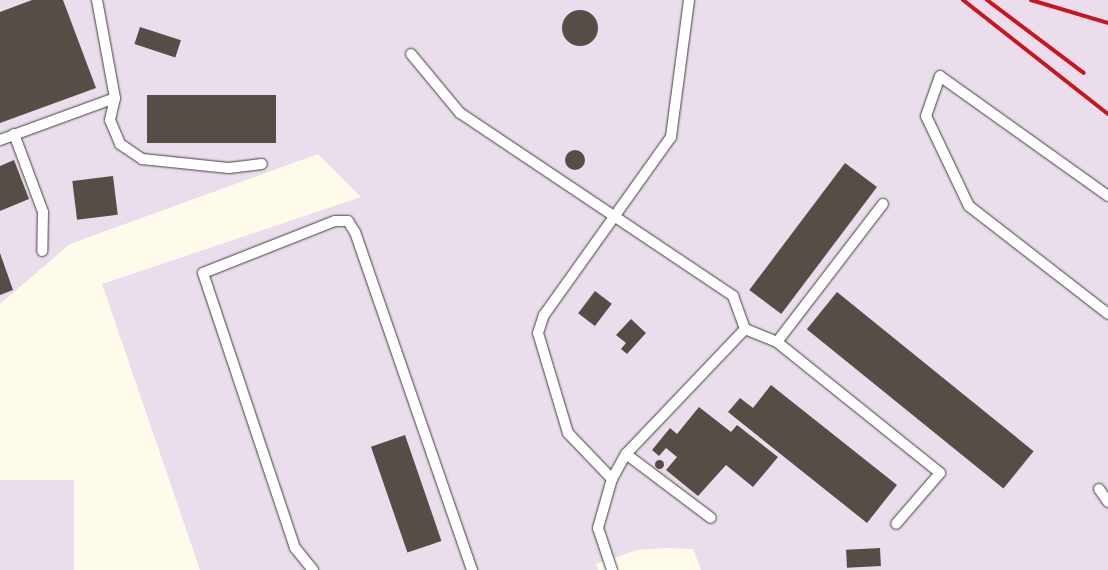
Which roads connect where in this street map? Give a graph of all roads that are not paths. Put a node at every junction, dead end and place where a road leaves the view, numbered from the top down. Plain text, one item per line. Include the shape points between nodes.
1 (97, 0) edge
2 (689, 0) edge
3 (412, 54) dead end
4 (116, 98) junction
5 (14, 134) junction
6 (0, 140) edge
7 (262, 164) dead end
8 (1108, 196) edge
9 (883, 204) dead end
10 (617, 216) junction
11 (42, 251) dead end
12 (1108, 314) edge
13 (745, 329) junction
14 (777, 342) junction
15 (626, 454) junction
16 (612, 480) junction
17 (1099, 489) dead end
18 (1108, 502) edge
19 (711, 518) dead end
20 (896, 524) dead end
21 (313, 570) edge
22 (472, 570) edge
23 (612, 570) edge

1 - 4 lane
2 - 10 lane via 671,137
3 - 10 lane via 460,113
4 - 5 lane
4 - 7 lane via 110,120 120,144 142,159 229,168
5 - 6 lane
5 - 11 lane via 43,212
8 - 12 lane via 940,76 926,116 969,206
9 - 14 lane
10 - 13 lane via 733,296
10 - 16 lane via 544,315 538,333 568,432
13 - 14 lane
13 - 15 lane
14 - 20 lane via 940,473
15 - 16 lane
15 - 19 lane
16 - 23 lane via 598,528
17 - 18 lane
21 - 22 lane via 295,548 203,273 334,221 348,221 355,232

